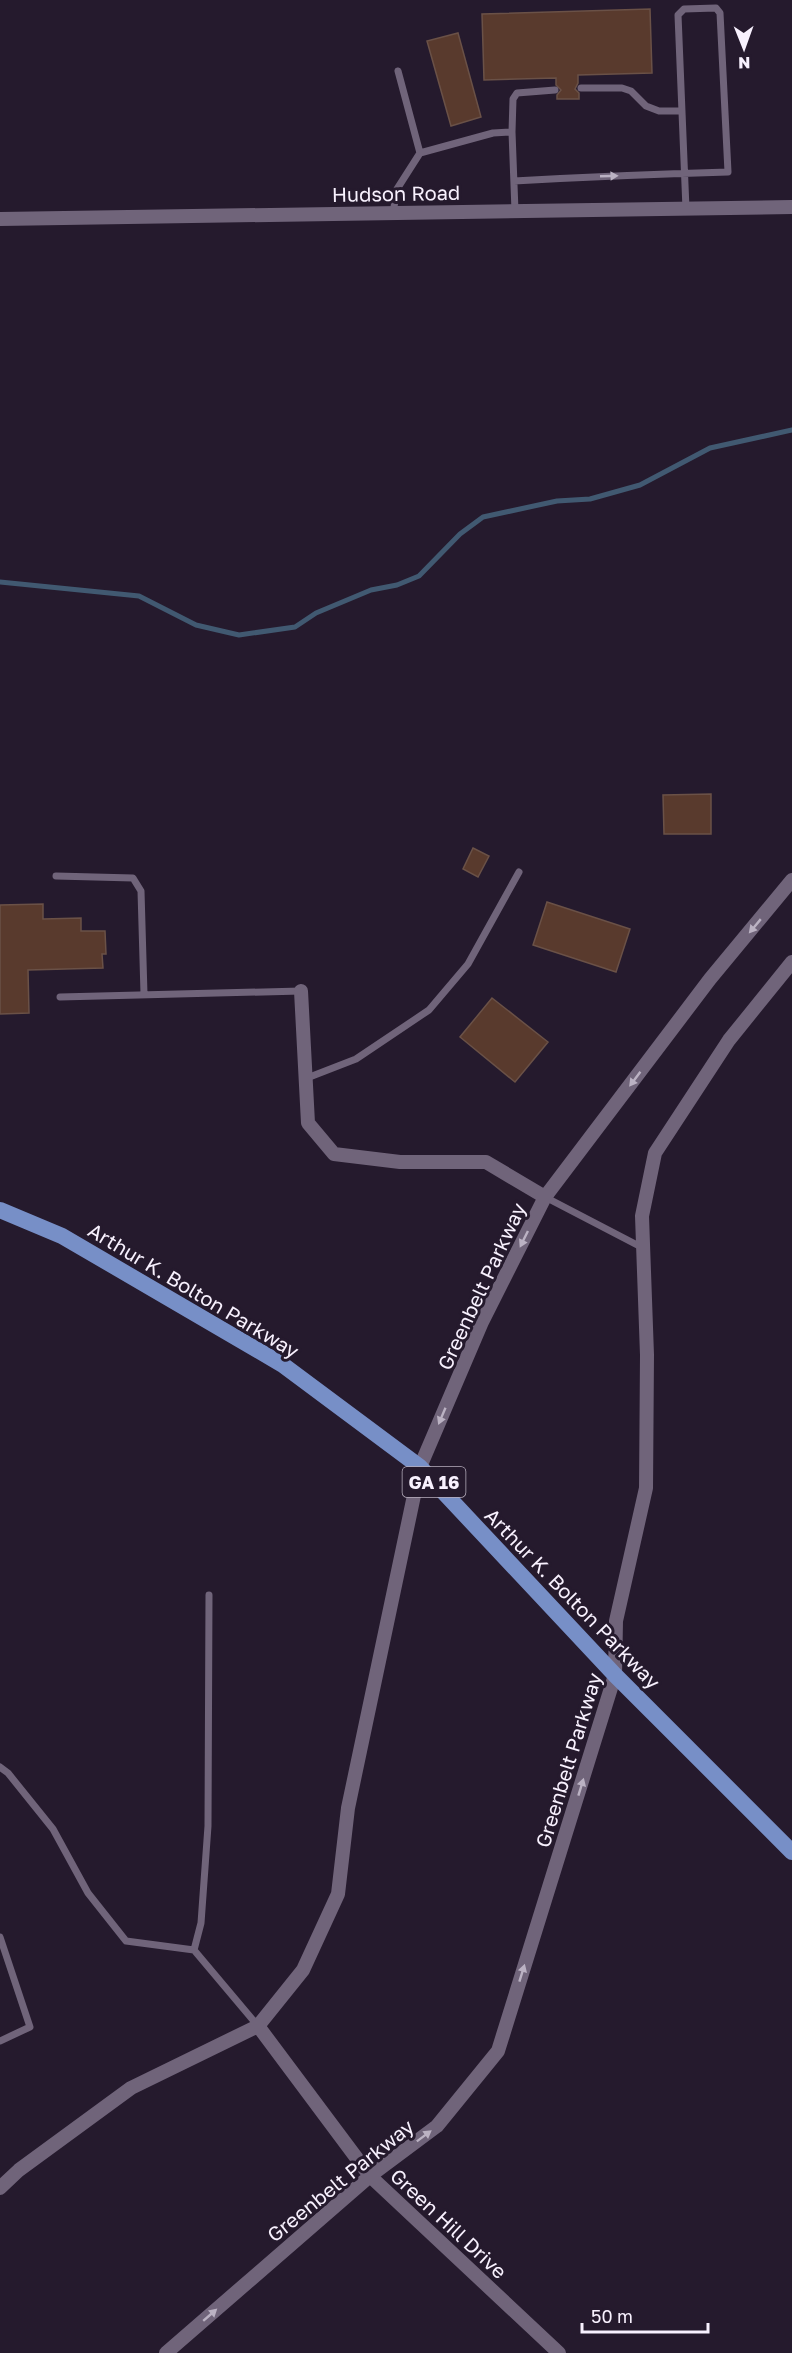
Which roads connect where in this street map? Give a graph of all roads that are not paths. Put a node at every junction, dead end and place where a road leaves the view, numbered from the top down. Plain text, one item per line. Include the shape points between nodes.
1 (398, 71) dead end
2 (581, 88) dead end
3 (555, 90) dead end
4 (682, 111) junction
5 (512, 132) junction
6 (420, 153) junction
7 (685, 173) junction
8 (514, 181) junction
9 (792, 207) edge
10 (686, 209) junction
11 (515, 211) junction
12 (393, 213) junction
13 (0, 219) edge
14 (519, 872) dead end
15 (56, 876) dead end
16 (792, 880) edge
17 (792, 962) edge
18 (302, 991) joint
19 (144, 994) junction
20 (60, 997) dead end
21 (307, 1078) junction
22 (544, 1197) junction
23 (0, 1210) edge
24 (643, 1248) junction
25 (420, 1467) junction
26 (209, 1594) dead end
27 (615, 1675) junction
28 (0, 1767) edge
29 (792, 1852) edge
30 (0, 1937) edge
31 (194, 1950) junction
32 (258, 2026) junction
33 (0, 2041) edge
34 (370, 2176) junction
35 (0, 2188) edge
36 (166, 2353) edge
37 (559, 2353) edge

1 - 6 lane
2 - 4 lane via 622,88 659,111
3 - 5 lane via 517,93 513,99
4 - 7 lane
4 - 7 lane via 678,15 684,9 716,8 720,13 728,172
5 - 6 lane via 493,133
5 - 8 lane
6 - 12 lane via 397,189
8 -> 7 lane
7 - 10 lane
8 - 11 lane
9 - 10 street, Hudson Road
10 - 11 street, Hudson Road
11 - 12 street, Hudson Road
12 - 13 street, Hudson Road
14 - 21 lane via 468,964 429,1010 356,1059
15 - 19 lane via 134,878 141,891
16 -> 22 street, Greenbelt Parkway via 710,979
17 - 24 street, Greenbelt Parkway via 729,1040 655,1153 642,1216
18 - 19 lane
18 - 21 street
19 - 20 lane
21 - 22 street via 308,1123 334,1154 400,1162 486,1162
22 - 24 lane
22 -> 25 street, Greenbelt Parkway via 483,1322
23 - 25 main road, Arthur K. Bolton Parkway / GA 16 via 62,1236 283,1365
24 - 27 street, Greenbelt Parkway via 647,1355 645,1488 616,1621
25 - 27 main road, Arthur K. Bolton Parkway / GA 16
25 - 32 street, Greenbelt Parkway via 348,1808 338,1894 303,1970
26 - 31 lane via 208,1826 201,1923
27 - 29 main road, Arthur K. Bolton Parkway / GA 16
34 -> 27 street, Greenbelt Parkway via 437,2126 498,2051
28 - 31 lane via 54,1829 88,1893 126,1941
30 - 33 lane via 30,2026
31 - 32 lane
32 - 34 street, Green Hill Drive
32 - 35 street, Greenbelt Parkway via 130,2088
36 -> 34 street, Greenbelt Parkway
34 - 37 street, Green Hill Drive

